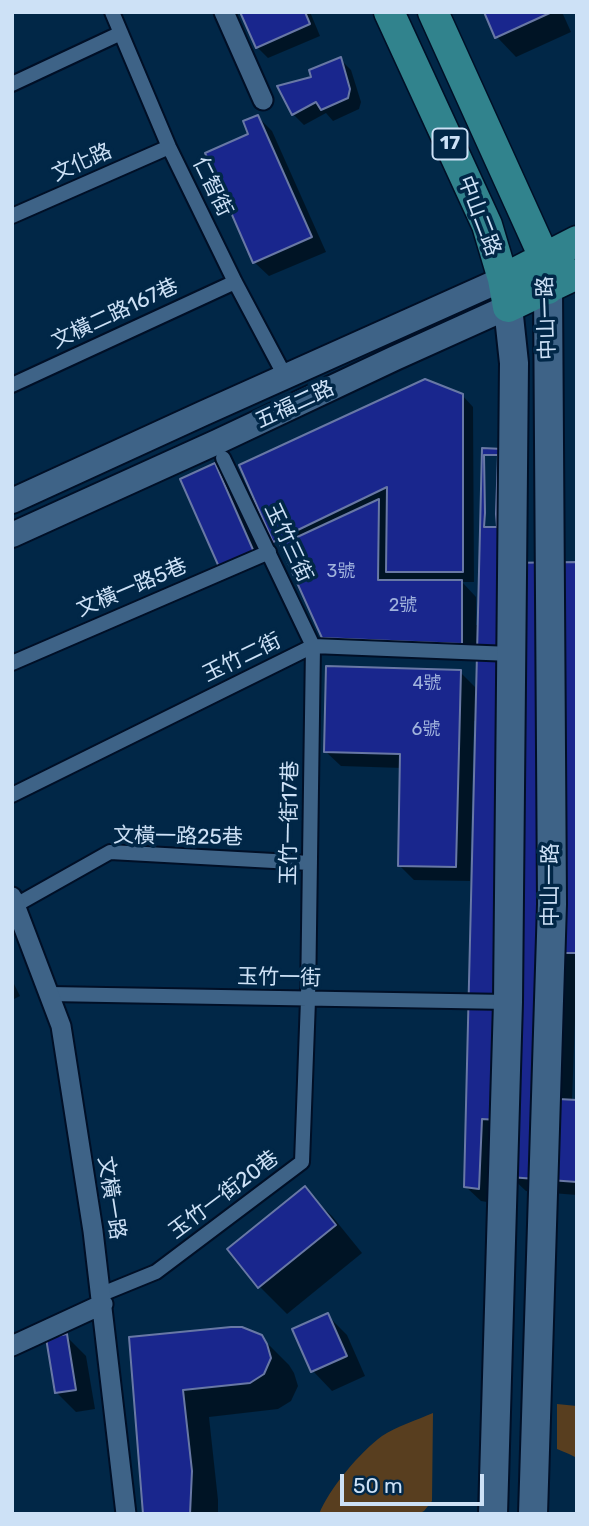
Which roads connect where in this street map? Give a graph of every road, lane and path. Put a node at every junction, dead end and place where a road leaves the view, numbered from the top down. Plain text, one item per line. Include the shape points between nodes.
1 (112, 12) edge
2 (224, 12) edge
3 (389, 12) edge
4 (433, 12) edge
5 (121, 33) junction
6 (12, 84) edge
7 (263, 100) dead end
8 (169, 147) junction
9 (12, 216) edge
10 (577, 241) edge
11 (544, 257) junction
12 (577, 274) edge
13 (235, 282) junction
14 (548, 289) junction
15 (505, 293) junction
16 (285, 376) junction
17 (12, 384) edge
18 (223, 458) dead end
19 (12, 501) edge
20 (12, 535) edge
21 (269, 552) junction
22 (313, 646) junction
23 (511, 654) junction
24 (12, 663) edge
25 (12, 795) edge
26 (310, 863) junction
27 (14, 901) edge
28 (49, 994) junction
29 (309, 999) junction
30 (508, 1002) junction
31 (102, 1299) junction
32 (12, 1346) edge
33 (127, 1514) edge
34 (493, 1514) edge
35 (533, 1514) edge

1 - 5 street, 仁智街
2 - 7 street
3 - 15 main road, 中山二路 / 17 via 487,225
4 - 11 main road, 中山二路 / 17
5 - 6 street
5 - 8 street, 仁智街
8 - 9 street, 文化路
8 - 13 street, 仁智街
10 - 11 main road, 五福二路
11 - 14 main road, 中山一路 / 17
11 - 15 main road, 五福二路
12 - 14 main road, 五福二路
13 - 16 street, 仁智街
13 - 17 street, 文橫二路167巷
14 - 15 main road, 五福二路
14 - 35 main road, 中山一路 via 552,904
15 - 16 street, 五福二路
15 - 20 street, 五福二路 via 395,358
15 - 23 main road, 中山一路 via 514,363
16 - 19 street, 五福二路
18 - 21 street, 玉竹三街
21 - 22 street, 玉竹三街
21 - 24 street, 文橫一路5巷
22 - 23 street, 玉竹二街
22 - 25 street, 玉竹二街
22 - 26 street, 玉竹一街17巷
23 - 30 main road, 中山一路
26 - 27 street, 文橫一路25巷 via 110,852
26 - 29 street, 玉竹一街17巷
27 - 28 street, 文橫一路
28 - 29 street, 玉竹一街
28 - 31 street, 文橫一路 via 61,1026
29 - 30 street, 玉竹一街
29 - 31 street, 玉竹一街20巷 via 302,1162 156,1272
30 - 34 main road, 中山一路
31 - 32 street
31 - 33 street, 文橫一路

